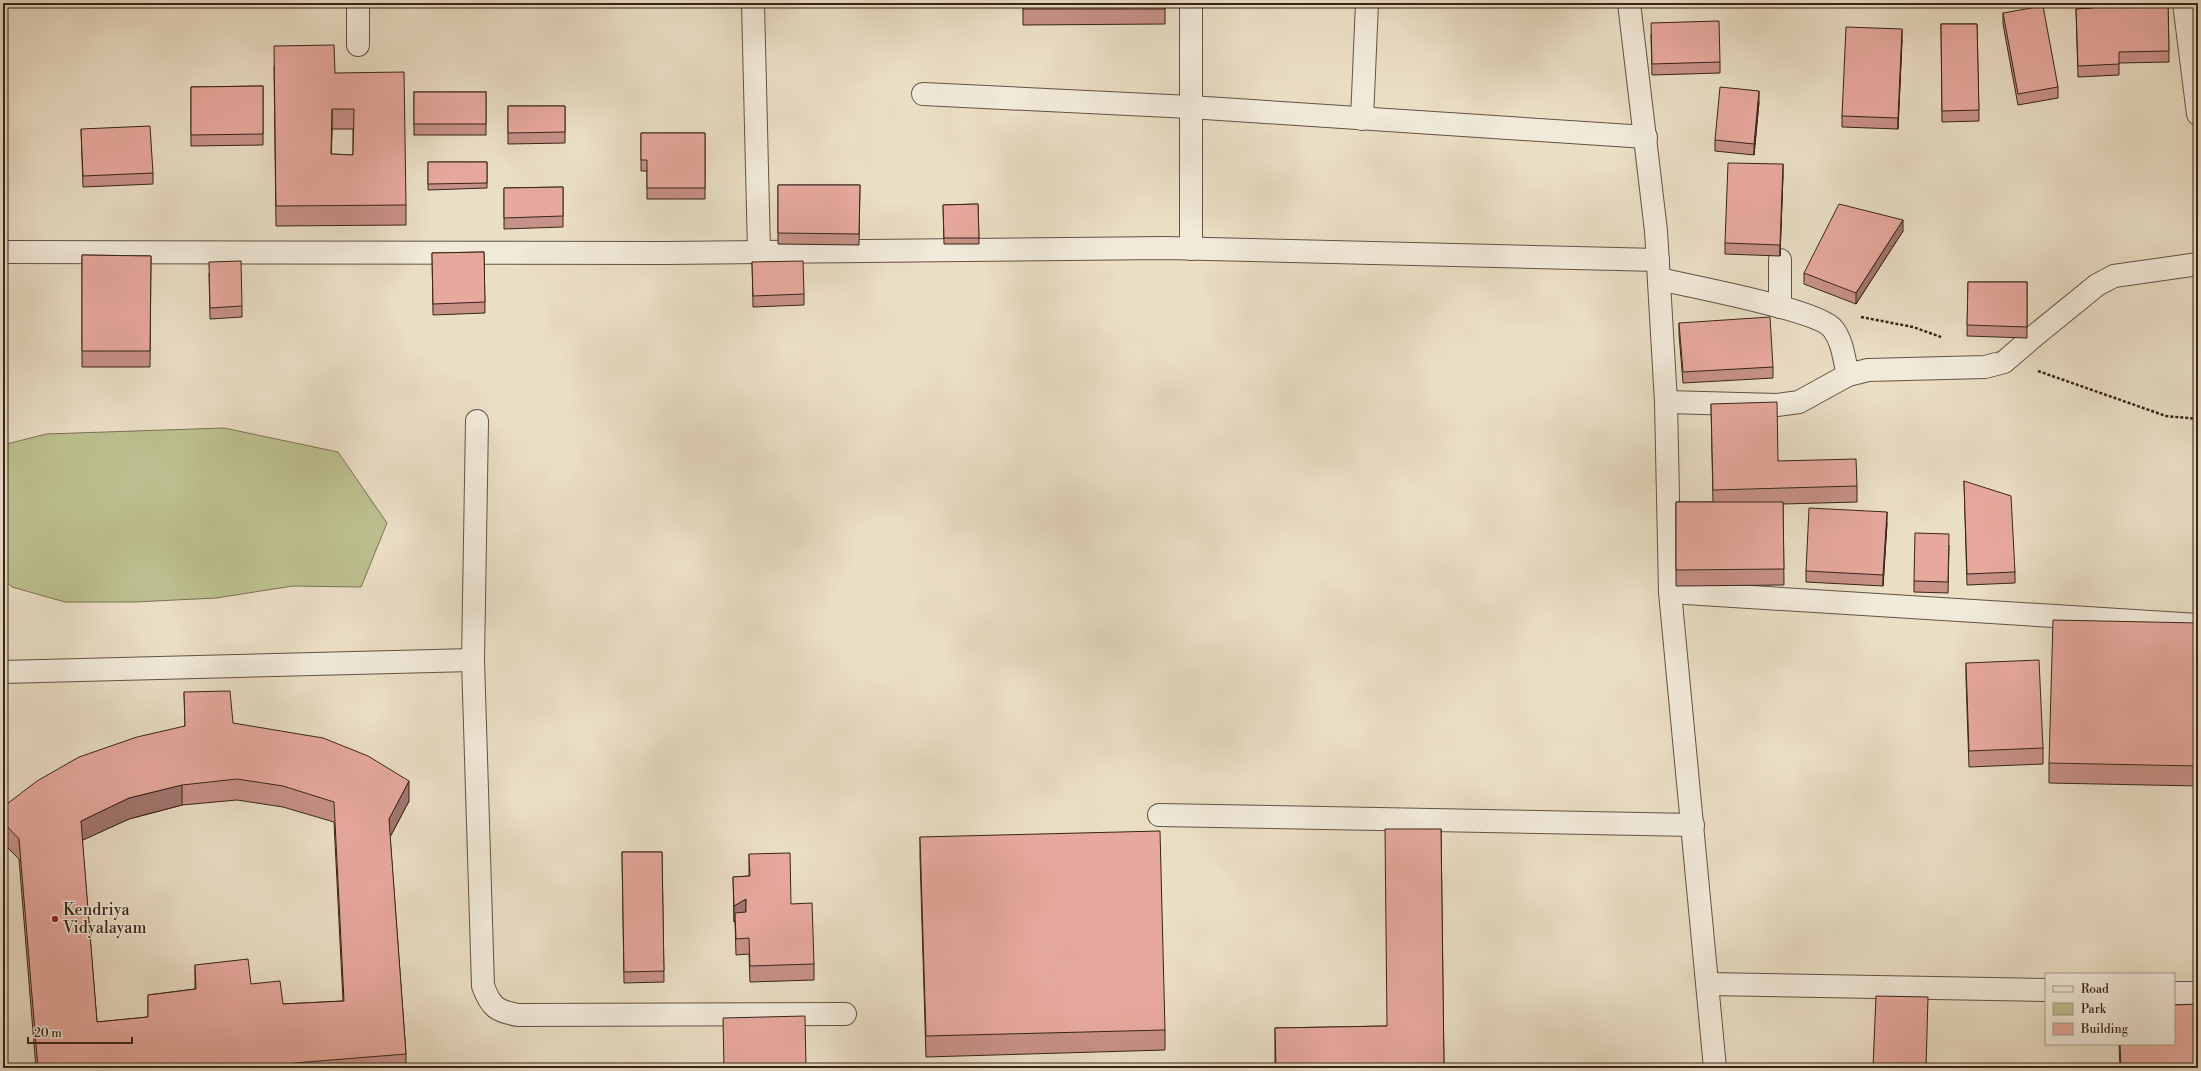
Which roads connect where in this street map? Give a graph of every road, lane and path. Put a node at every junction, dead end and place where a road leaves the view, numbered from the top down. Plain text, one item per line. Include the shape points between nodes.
1 (358, 3) edge
2 (753, 3) edge
3 (1191, 3) edge
4 (1367, 3) edge
5 (1629, 3) edge
6 (2184, 3) edge
7 (358, 45) dead end
8 (923, 94) dead end
9 (1190, 107) junction
10 (2198, 114) edge
11 (1362, 118) junction
12 (1646, 137) junction
13 (1191, 249) junction
14 (3, 252) edge
15 (759, 252) junction
16 (1780, 260) edge
17 (2198, 264) edge
18 (1658, 270) junction
19 (1780, 301) junction
20 (1859, 317) dead end
21 (1943, 338) dead end
22 (2032, 369) dead end
23 (1848, 375) junction
24 (1666, 402) junction
25 (2198, 419) edge
26 (477, 421) dead end
27 (1670, 592) junction
28 (2198, 625) edge
29 (473, 660) junction
30 (3, 672) edge
31 (1159, 815) dead end
32 (1693, 825) junction
33 (1708, 984) junction
34 (2045, 990) edge
35 (2175, 993) edge
36 (2198, 993) edge
37 (845, 1014) dead end
38 (1715, 1068) edge

1 - 7 street
2 - 15 street
3 - 9 street
4 - 11 street
5 - 12 street
6 - 10 street
8 - 9 street
9 - 11 street
9 - 13 street
11 - 12 street
12 - 18 street
13 - 15 street
13 - 18 street
14 - 15 street
16 - 19 street
17 - 23 street, bridge via 2114,276 2097,285 2004,362 1985,367 1868,370
18 - 19 street
18 - 24 street
19 - 23 street via 1833,328 1840,340
20 - 21 path via 1913,327
22 - 25 path via 2166,416
23 - 24 street via 1799,402 1778,405
24 - 27 street
26 - 29 street
27 - 28 street
27 - 32 street
29 - 30 street
29 - 37 street via 483,986 488,1000 499,1011 518,1015
31 - 32 street
32 - 33 street
33 - 34 street
33 - 38 street
35 - 36 street

